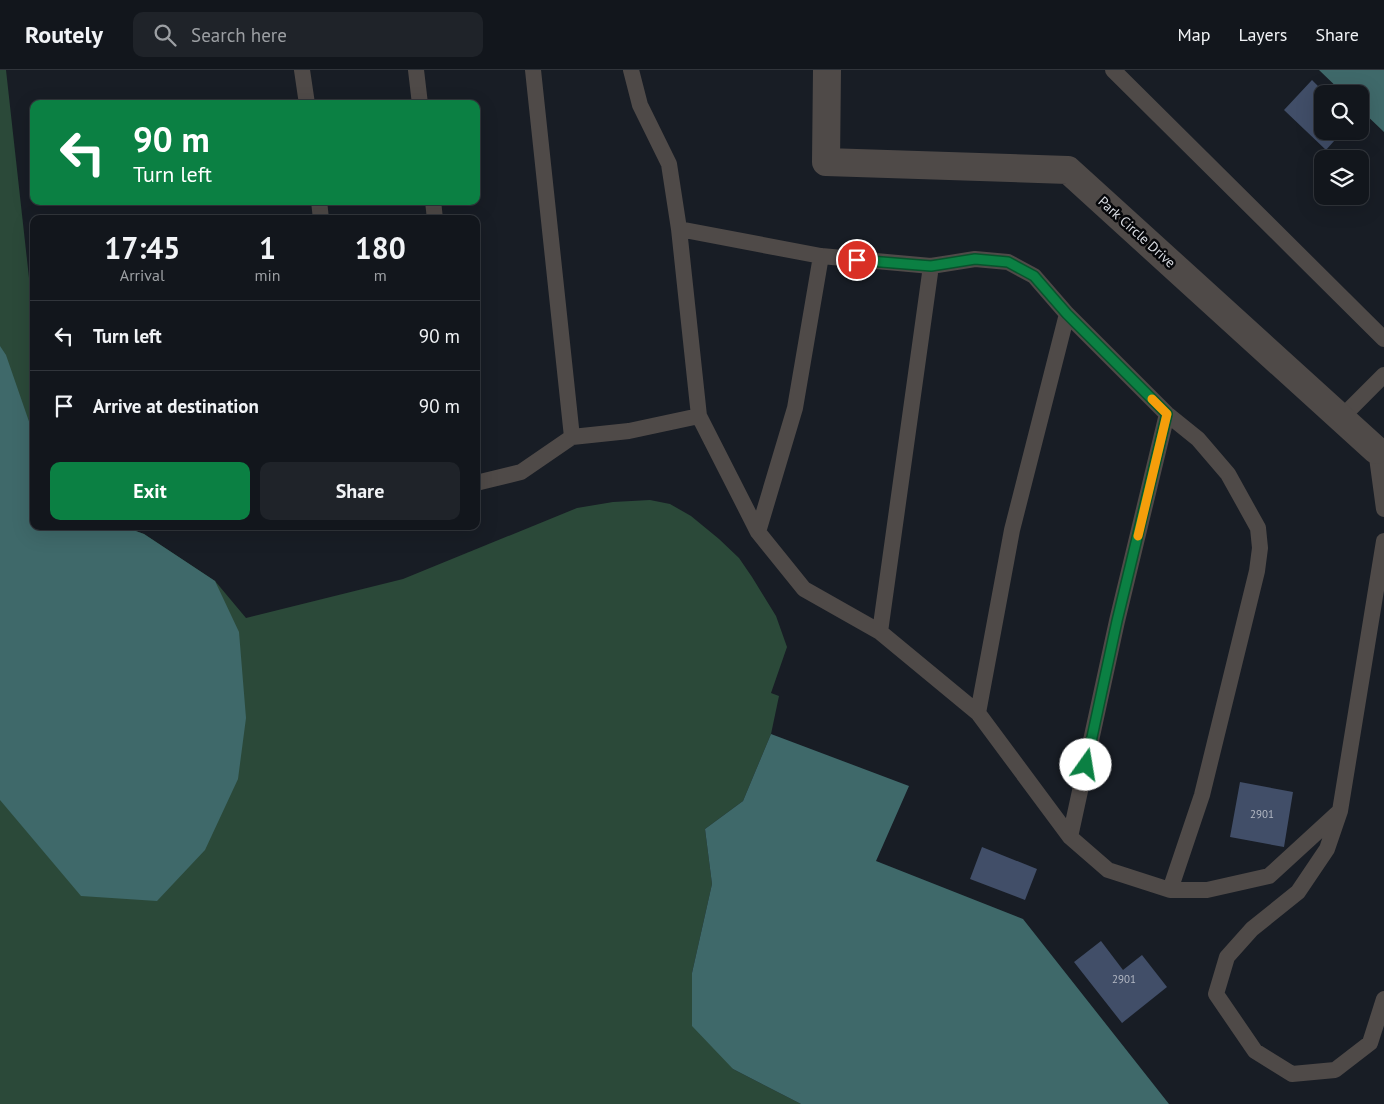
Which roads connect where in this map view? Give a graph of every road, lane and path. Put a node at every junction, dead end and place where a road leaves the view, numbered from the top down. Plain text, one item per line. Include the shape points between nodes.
1 (302, 70) edge
2 (416, 70) edge
3 (533, 70) edge
4 (631, 70) edge
5 (827, 70) edge
6 (1113, 70) edge
7 (306, 100) edge
8 (420, 100) edge
9 (679, 229) junction
10 (821, 256) junction
11 (931, 266) junction
12 (1067, 314) junction
13 (1384, 340) edge
14 (1384, 376) edge
15 (1167, 414) junction
16 (699, 416) junction
17 (1341, 418) junction
18 (572, 437) junction
19 (1380, 454) edge
20 (480, 483) edge
21 (1384, 510) edge
22 (758, 532) junction
23 (1384, 542) edge
24 (1378, 620) edge
25 (880, 632) junction
26 (978, 713) junction
27 (1340, 811) junction
28 (1070, 837) junction
29 (1170, 890) junction
30 (1384, 999) edge
31 (1380, 1022) edge

1 - 7 lane
2 - 8 lane
3 - 18 lane
4 - 9 lane via 640,105 669,164
5 - 17 street, Park Circle Drive via 826,162 1068,170
6 - 13 lane
9 - 10 lane
9 - 16 lane
10 - 11 lane
10 - 22 lane via 795,408
11 - 12 lane via 975,259 1008,262 1034,276
11 - 25 lane
12 - 15 lane
12 - 26 lane via 1012,530
14 - 17 lane
15 - 28 lane
15 - 29 lane via 1198,440 1228,474 1258,528 1260,548 1258,570 1202,795
16 - 18 lane via 629,431
16 - 22 lane
17 - 19 street, Park Circle Drive
18 - 20 lane via 521,472
19 - 21 lane
22 - 25 lane via 804,589
23 - 24 lane
24 - 27 lane
25 - 26 lane
26 - 28 lane
27 - 29 lane via 1269,876 1207,890
27 - 31 lane via 1327,849 1298,892 1252,928 1227,957 1216,994 1255,1051 1292,1074 1335,1070 1370,1043
28 - 29 lane via 1108,870
30 - 31 lane

